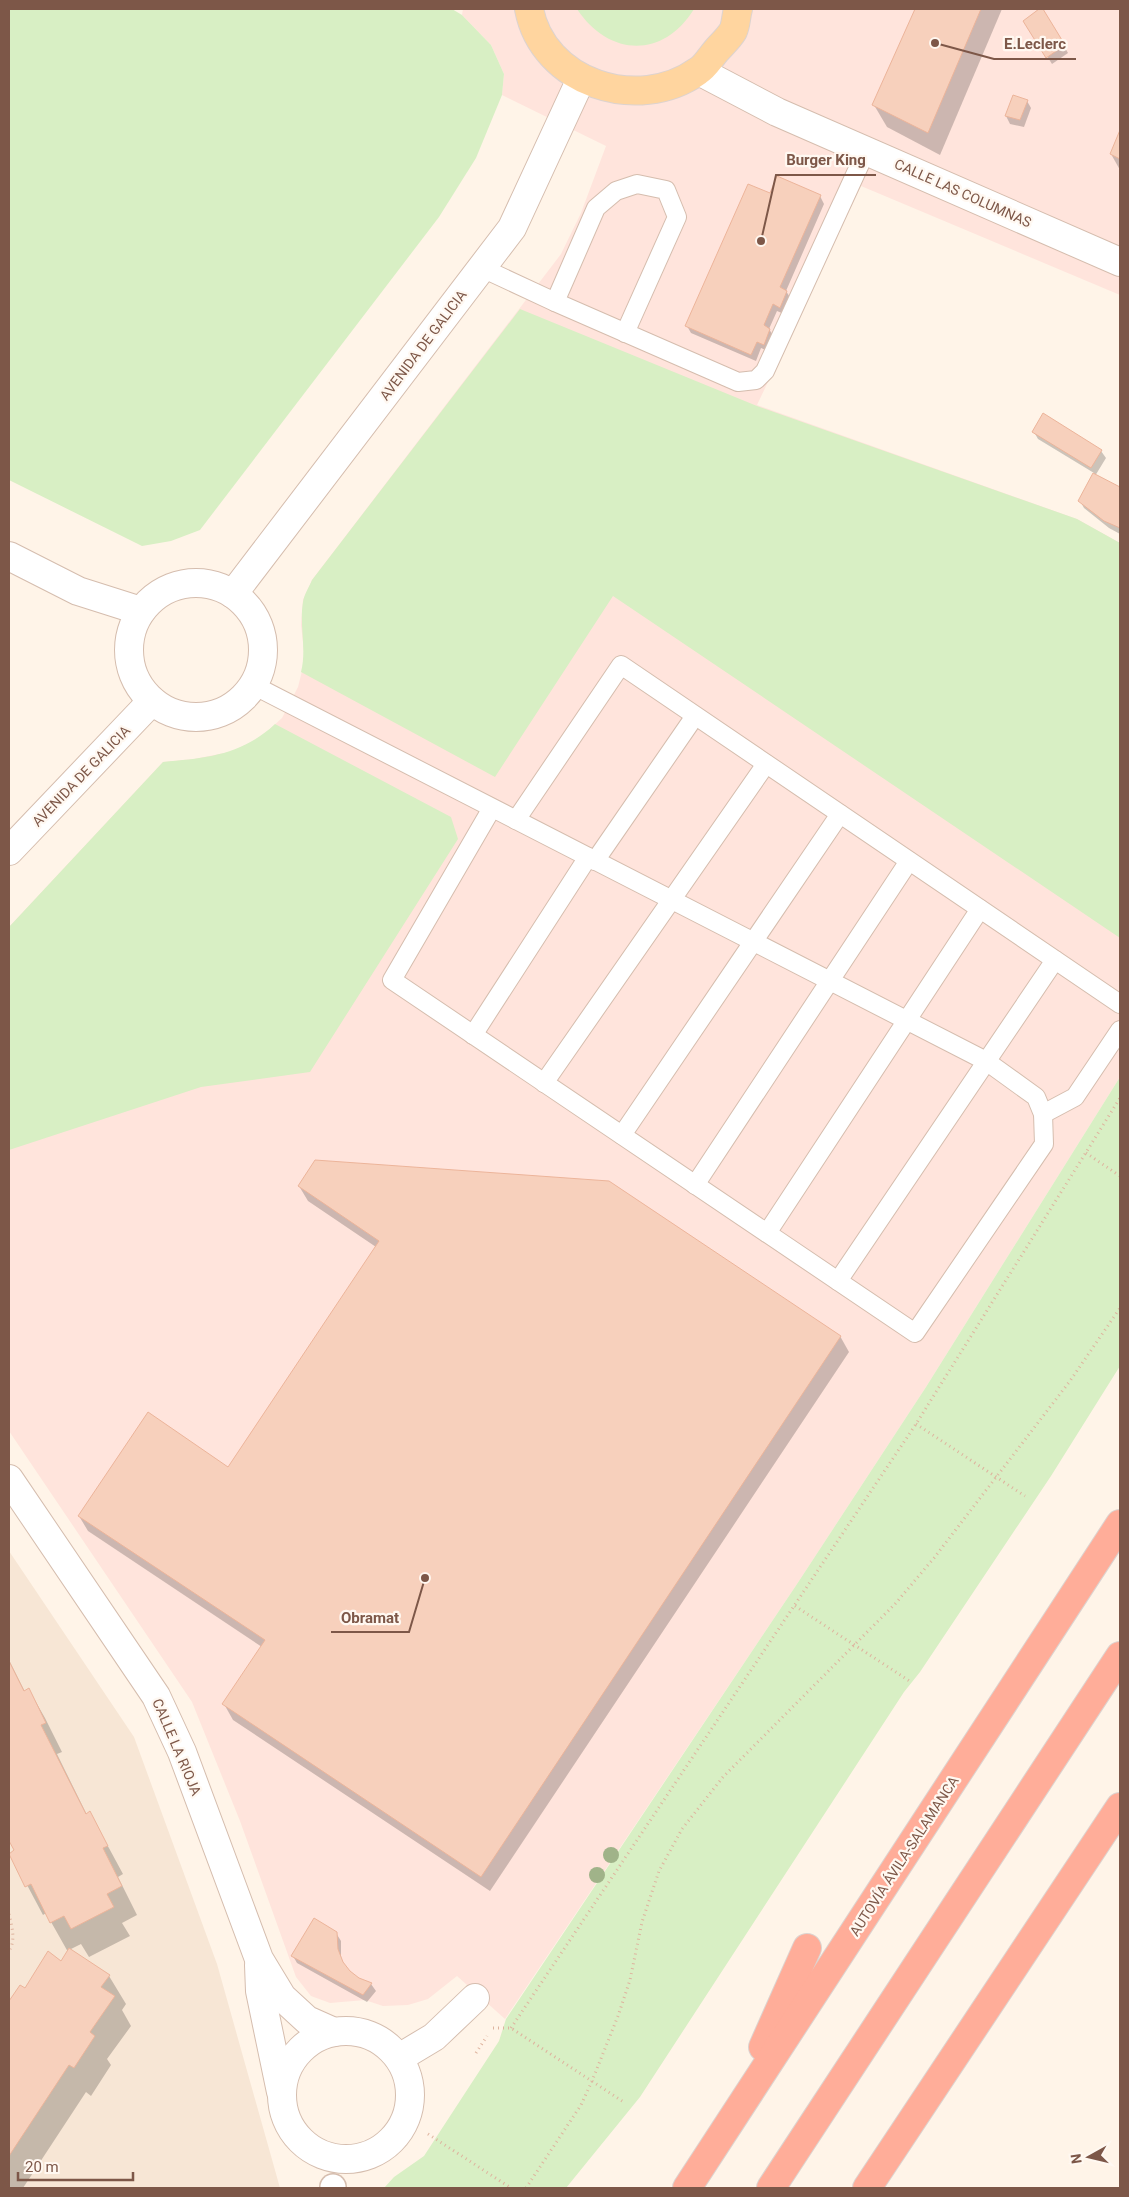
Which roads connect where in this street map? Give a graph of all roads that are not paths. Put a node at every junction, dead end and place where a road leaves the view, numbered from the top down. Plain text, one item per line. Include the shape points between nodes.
1 (738, 9) edge
2 (524, 13) edge
3 (699, 71) junction
4 (581, 79) junction
5 (866, 151) junction
6 (1120, 262) edge
7 (482, 268) junction
8 (555, 302) junction
9 (625, 333) junction
10 (9, 556) edge
11 (233, 594) junction
12 (140, 611) junction
13 (253, 685) junction
14 (152, 701) junction
15 (695, 716) junction
16 (766, 764) junction
17 (492, 808) junction
18 (840, 814) junction
19 (516, 820) junction
20 (9, 851) edge
21 (591, 859) junction
22 (909, 860) junction
23 (672, 900) junction
24 (980, 909) junction
25 (753, 942) junction
26 (1055, 960) junction
27 (830, 981) junction
28 (1120, 1004) edge
29 (906, 1020) junction
30 (1120, 1030) edge
31 (473, 1035) junction
32 (986, 1061) junction
33 (544, 1083) junction
34 (1043, 1114) junction
35 (622, 1136) junction
36 (695, 1185) junction
37 (767, 1232) junction
38 (838, 1280) junction
39 (9, 1479) edge
40 (1120, 1524) edge
41 (1118, 1660) edge
42 (1120, 1807) edge
43 (807, 1948) dead end
44 (259, 1959) junction
45 (475, 1998) dead end
46 (334, 2032) junction
47 (399, 2058) junction
48 (282, 2098) junction
49 (730, 2122) junction
50 (686, 2188) edge
51 (771, 2188) edge
52 (867, 2188) edge

1 - 3 main road via 733,31
2 - 4 main road via 550,54
3 - 4 main road via 662,88 620,91
3 - 5 street, CALLE LAS COLUMNAS via 777,112
4 - 7 street, AVENIDA DE GALICIA via 512,228
5 - 6 street, CALLE LAS COLUMNAS
5 - 9 lane via 765,370 756,380 738,382
7 - 8 lane
7 - 11 street, AVENIDA DE GALICIA
8 - 9 lane
8 - 9 lane via 596,208 616,191 638,184 666,190 677,217
10 - 12 street via 78,591
11 - 12 street via 215,585 194,582 173,586 155,596
11 - 13 street via 249,608 259,625 263,645 262,666
12 - 14 street via 132,629 129,648 139,686
13 - 14 street via 238,702 218,714 195,717 172,713
13 - 17 lane
14 - 20 street, AVENIDA DE GALICIA
15 - 16 lane
15 - 19 lane via 621,665
15 - 21 lane
16 - 18 lane
16 - 23 lane
17 - 19 lane
17 - 31 lane via 392,980
18 - 22 lane
18 - 25 lane
19 - 21 lane
21 - 23 lane
21 - 31 lane
22 - 24 lane
22 - 27 lane
23 - 25 lane
23 - 33 lane
24 - 26 lane
24 - 29 lane
25 - 27 lane
25 - 35 lane
26 - 28 lane
26 - 32 lane
27 - 29 lane
27 - 36 lane
29 - 32 lane
29 - 37 lane
30 - 34 lane via 1075,1097
31 - 33 lane
32 - 34 lane via 1036,1097
32 - 38 lane
33 - 35 lane
34 - 38 lane via 1044,1144 916,1333
35 - 36 lane
36 - 37 lane
37 - 38 lane
39 - 44 street, CALLE LA RIOJA via 156,1696 182,1752
40 - 49 highway, AUTOVÍA ÁVILA-SALAMANCA
41 - 51 highway
42 - 52 highway
43 - 49 highway
44 - 46 street, CALLE LA RIOJA via 282,1997 307,2020
44 - 48 street, CALLE LA RIOJA via 260,1991
45 - 47 street via 434,2037
46 - 47 street via 352,2031 370,2036
46 - 48 street via 306,2044 296,2055 286,2076
47 - 48 street via 408,2077 411,2099 406,2120 395,2139 378,2152 357,2160 336,2159 315,2152 298,2138 286,2120
49 - 50 highway, AUTOVÍA ÁVILA-SALAMANCA

